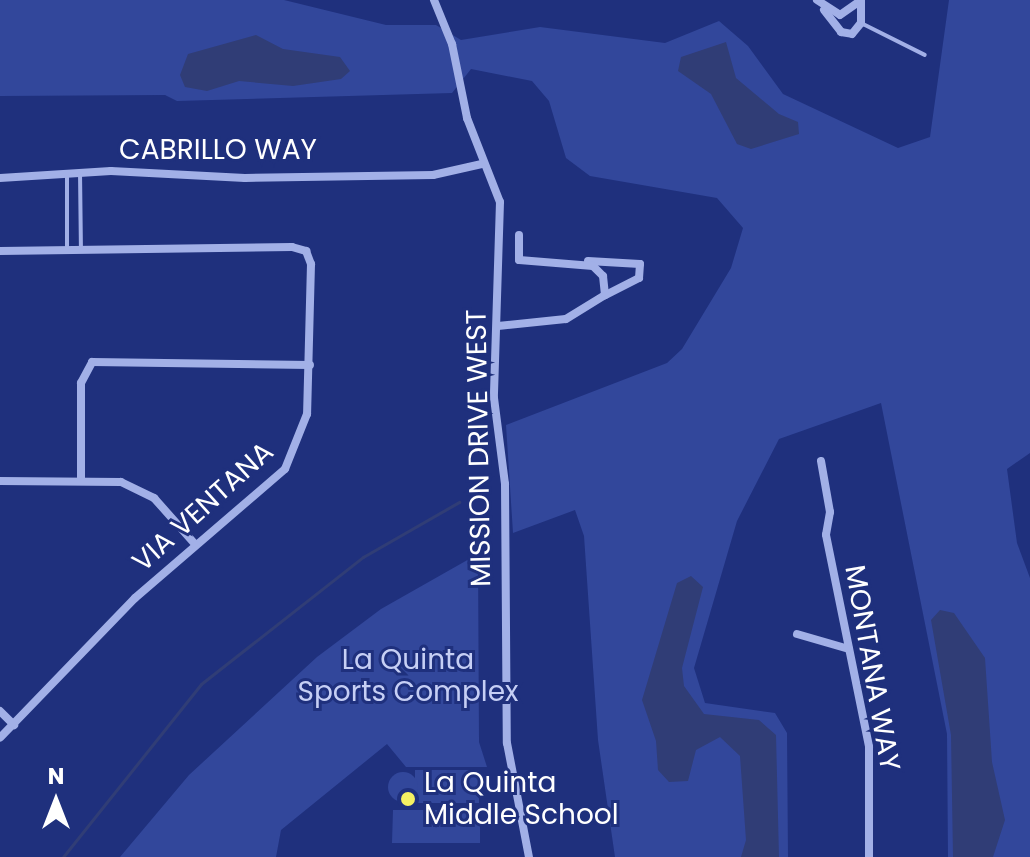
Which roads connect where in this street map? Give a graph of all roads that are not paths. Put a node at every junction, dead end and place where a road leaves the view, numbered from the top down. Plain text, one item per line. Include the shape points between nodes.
1 (434, 0) edge
2 (817, 0) edge
3 (861, 0) edge
4 (824, 10) junction
5 (861, 23) junction
6 (925, 55) dead end
7 (482, 164) junction
8 (67, 172) junction
9 (80, 172) junction
10 (0, 178) edge
11 (519, 235) dead end
12 (67, 249) junction
13 (81, 250) junction
14 (0, 251) edge
15 (579, 262) junction
16 (605, 295) junction
17 (498, 326) junction
18 (310, 365) junction
19 (821, 461) dead end
20 (81, 480) junction
21 (0, 481) edge
22 (195, 544) junction
23 (797, 634) dead end
24 (849, 649) junction
25 (0, 711) edge
26 (14, 725) junction
27 (0, 738) edge
28 (529, 857) edge
29 (869, 857) edge

1 - 7 street, MISSION DRIVE WEST via 452,44
2 - 4 street
3 - 4 street via 840,15
3 - 5 street
4 - 5 street via 841,32 852,34
5 - 6 lane
7 - 9 street, CABRILLO WAY via 422,175
7 - 17 street, MISSION DRIVE WEST via 500,202
8 - 9 street, CABRILLO WAY
8 - 10 street, CABRILLO WAY
8 - 12 lane
9 - 13 lane
11 - 15 street via 519,260
12 - 13 street
12 - 14 street
13 - 18 street, VIA VENTANA via 292,247 308,255
15 - 16 street via 600,271
15 - 16 street via 640,264 639,278
16 - 17 street via 566,319
17 - 28 street, MISSION DRIVE WEST via 507,743
18 - 20 street via 92,362 81,383
18 - 22 street, VIA VENTANA via 307,414 285,469
19 - 24 street, MONTANA WAY via 830,512 826,535
20 - 21 street
20 - 22 street via 121,482 154,498
22 - 26 street, VIA VENTANA via 74,657
23 - 24 street
24 - 29 street, MONTANA WAY via 869,747
25 - 26 street
26 - 27 street, VIA VENTANA

